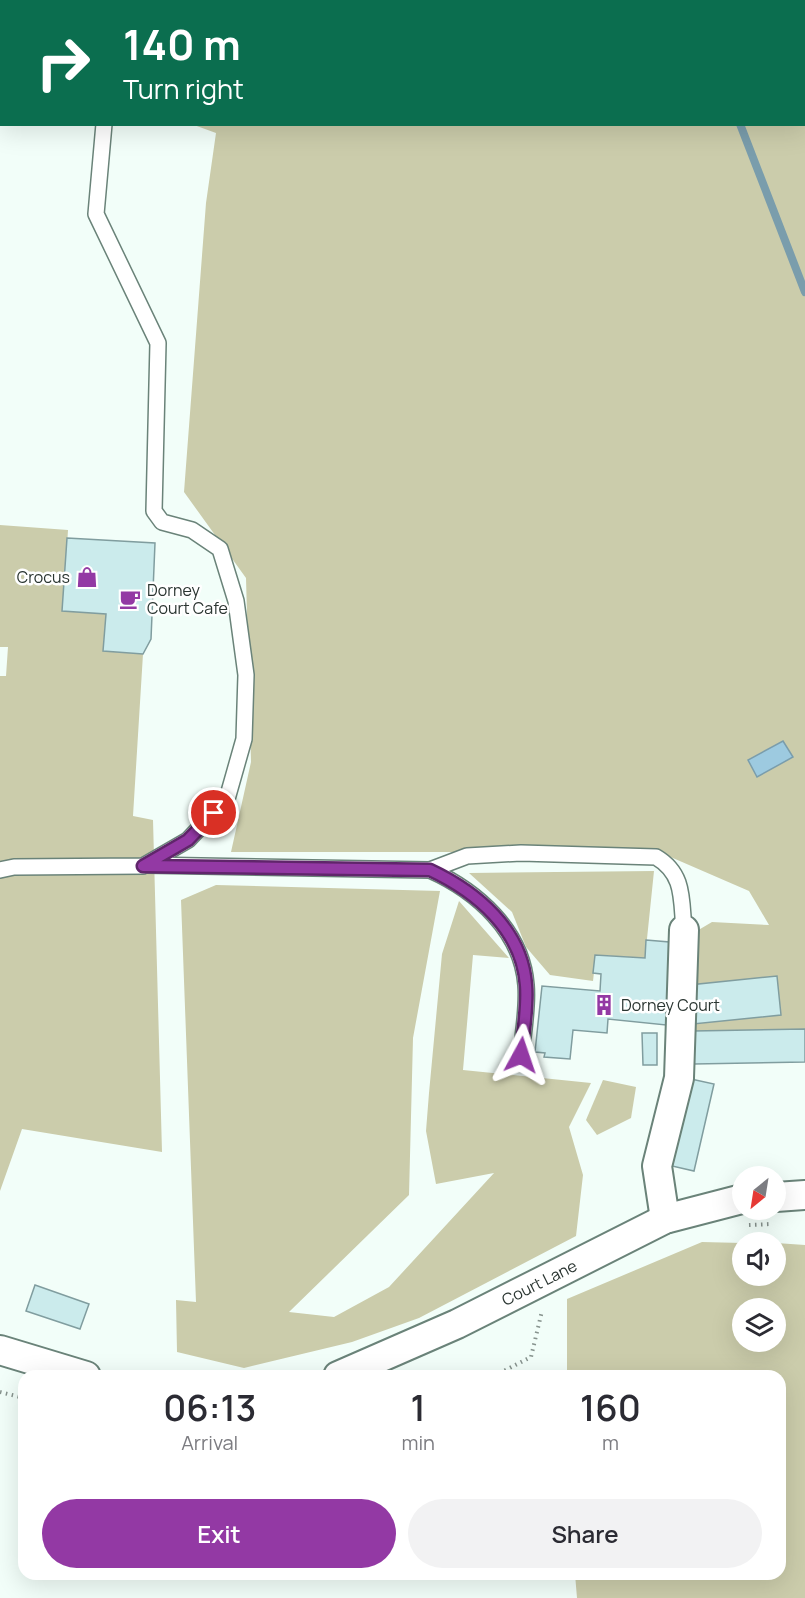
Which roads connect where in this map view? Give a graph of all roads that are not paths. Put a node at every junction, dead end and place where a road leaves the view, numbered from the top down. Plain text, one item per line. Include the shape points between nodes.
1 (104, 126) edge
2 (143, 866) junction
3 (0, 870) edge
4 (430, 870) junction
5 (684, 930) joint
6 (521, 1055) dead end
7 (805, 1195) edge
8 (786, 1196) edge
9 (732, 1213) edge
10 (665, 1219) junction
11 (0, 1350) edge
12 (66, 1370) edge
13 (352, 1370) edge

1 - 2 lane via 96,214 158,343 153,512 162,522 192,530 220,549 236,601 246,675 244,739 227,799 188,840
2 - 3 lane
2 - 4 lane
4 - 5 lane via 467,856 521,853 656,857 669,865 678,879
4 - 6 lane via 455,881 483,902 507,932 520,957 526,986
5 - 10 street via 679,1078 657,1166
7 - 8 street
9 - 10 street, Court Lane
10 - 13 street, Court Lane via 457,1324
11 - 12 street

